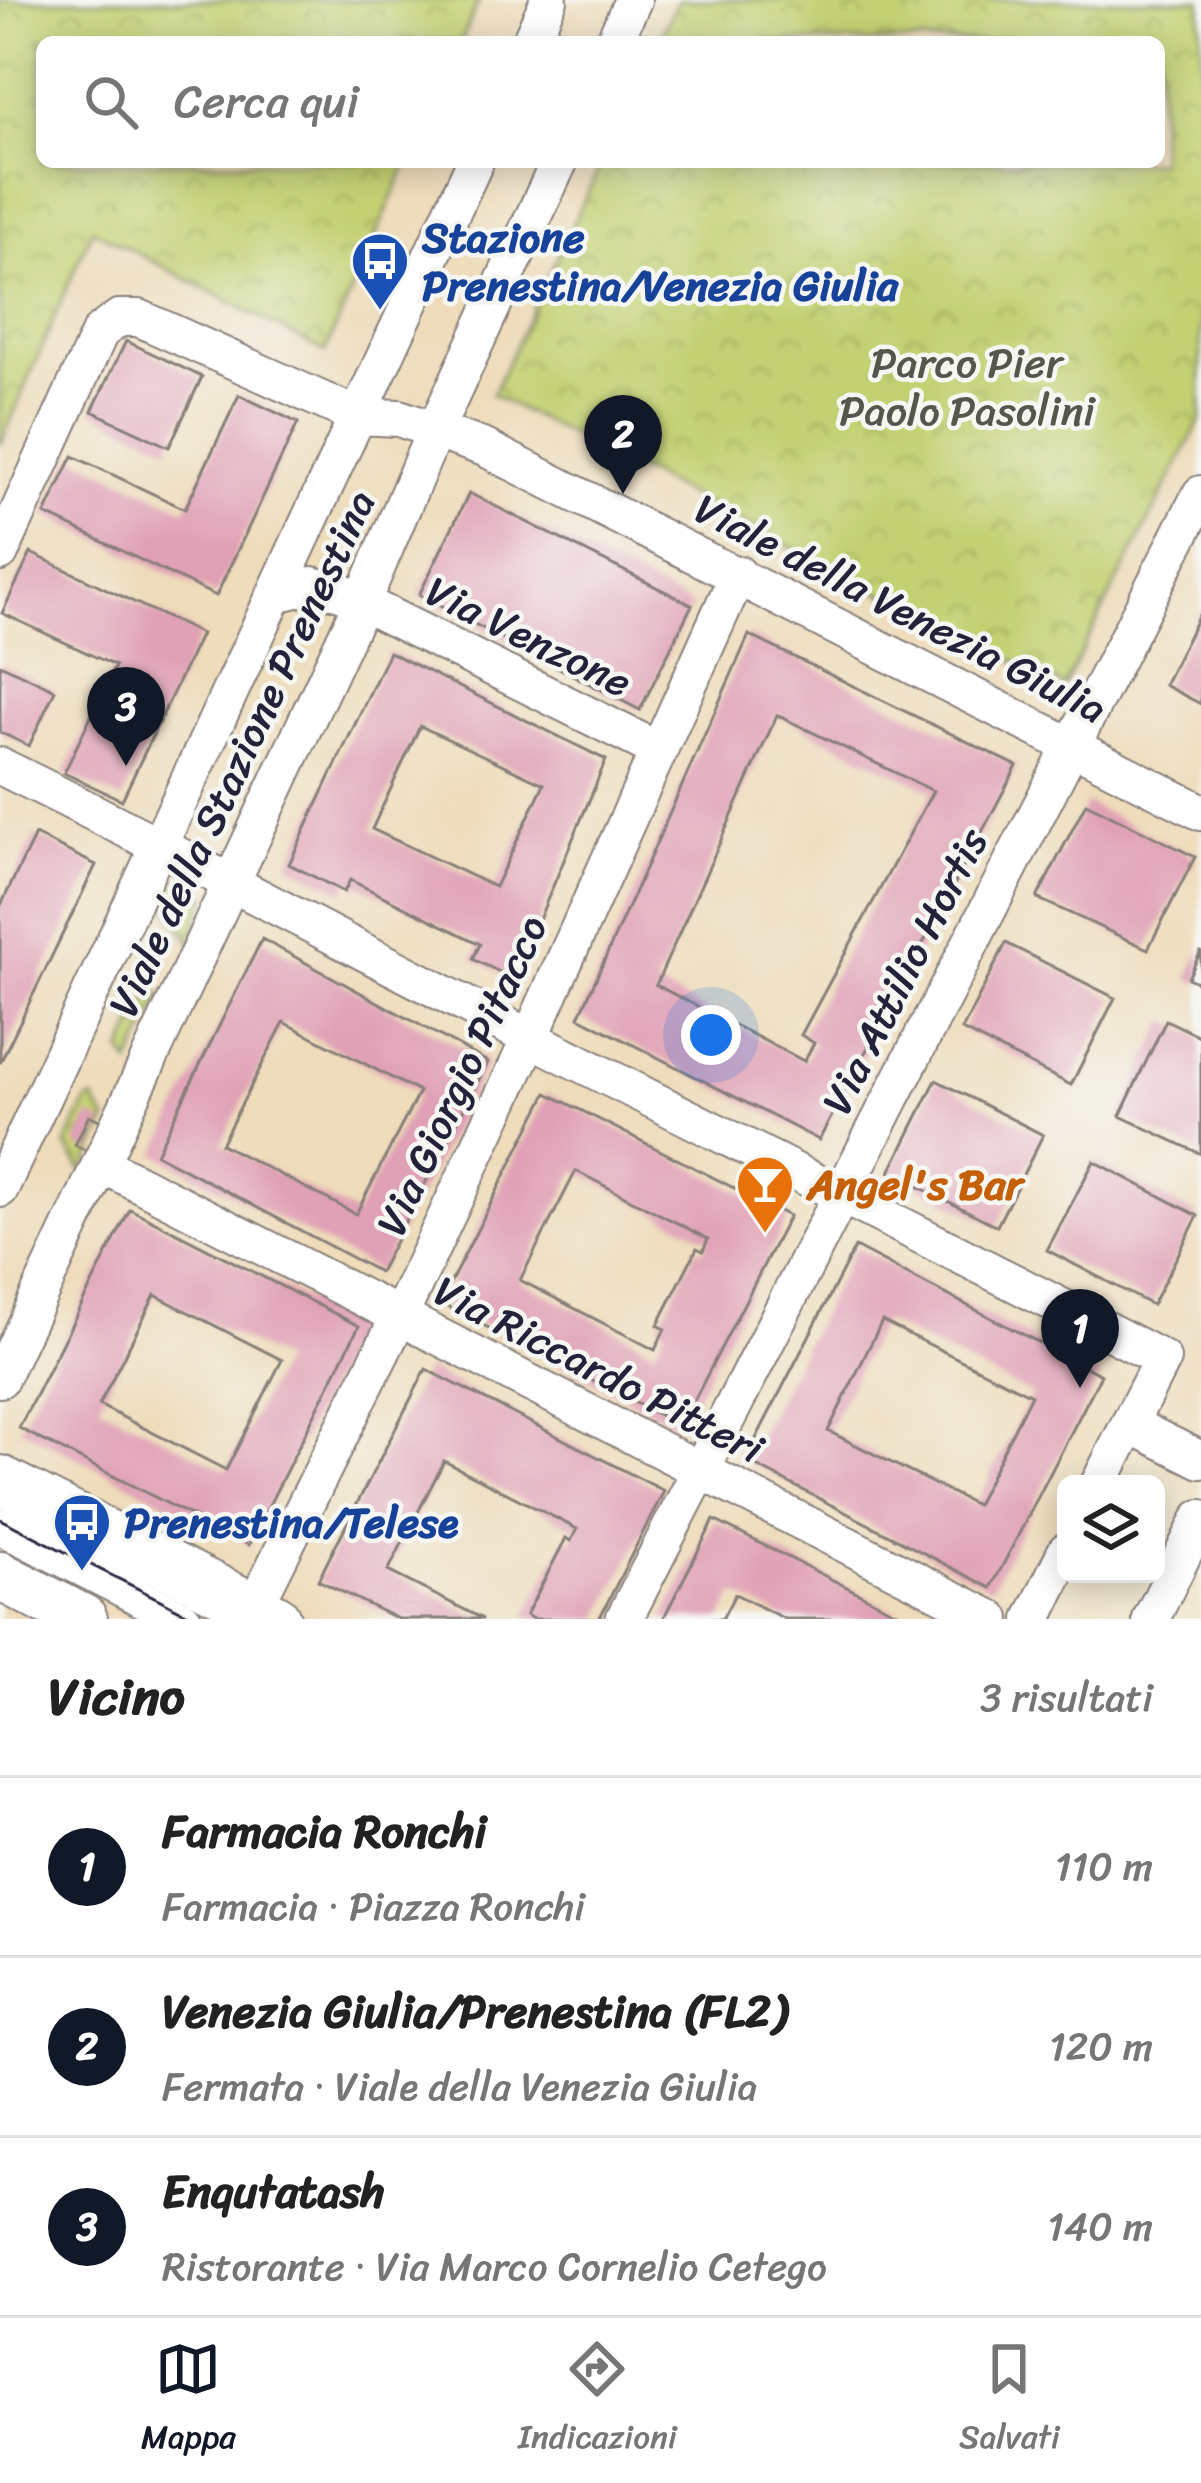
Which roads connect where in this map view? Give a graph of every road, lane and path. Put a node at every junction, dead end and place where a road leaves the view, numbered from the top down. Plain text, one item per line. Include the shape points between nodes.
1 (549, 0) edge
2 (633, 0) edge
3 (533, 36) edge
4 (617, 36) edge
5 (472, 168) edge
6 (556, 168) edge
7 (357, 416) junction
8 (436, 428) junction
9 (1201, 494) edge
10 (0, 553) edge
11 (738, 574) junction
12 (276, 594) junction
13 (362, 602) junction
14 (1070, 746) junction
15 (656, 749) junction
16 (0, 766) edge
17 (1201, 812) edge
18 (160, 844) junction
19 (230, 881) junction
20 (530, 1037) junction
21 (14, 1121) edge
22 (101, 1164) junction
23 (0, 1190) edge
24 (840, 1191) junction
25 (399, 1318) junction
26 (0, 1378) edge
27 (1130, 1424) junction
28 (1201, 1460) edge
29 (698, 1470) junction
30 (1104, 1475) edge
31 (0, 1480) edge
32 (1201, 1518) edge
33 (0, 1526) edge
34 (1057, 1570) edge
35 (1, 1578) edge
36 (265, 1614) edge
37 (1153, 1618) edge
38 (83, 1619) edge
39 (183, 1619) edge
40 (624, 1619) edge
41 (992, 1619) edge
42 (1033, 1619) edge

1 - 3 street
2 - 4 street
5 - 7 street, Viale della Stazione Prenestina
6 - 8 street, Viale della Stazione Prenestina
7 - 8 street, Viale della Venezia Giulia
7 - 10 street, Viale della Venezia Giulia via 146,320 118,318 97,338
7 - 12 street, Viale della Stazione Prenestina
8 - 11 street, Viale della Venezia Giulia
8 - 13 street, Viale della Stazione Prenestina
9 - 14 street, Via Attilio Hortis
11 - 14 street, Viale della Venezia Giulia
11 - 15 street, Via Giorgio Pitacco
12 - 13 street, Via Venzone via 322,585
12 - 18 street, Viale della Stazione Prenestina
13 - 15 street, Via Venzone
13 - 19 street, Viale della Stazione Prenestina
14 - 17 street, Viale della Venezia Giulia
14 - 24 street, Via Attilio Hortis
15 - 20 street, Via Giorgio Pitacco
16 - 18 street
18 - 19 street
18 - 21 street, Viale della Stazione Prenestina
19 - 20 street
19 - 22 street, Viale della Stazione Prenestina
20 - 24 street
20 - 25 street, Via Giorgio Pitacco
21 - 23 street, Viale della Stazione Prenestina
22 - 25 street, Via Riccardo Pitteri
22 - 26 street, Viale della Stazione Prenestina
24 - 27 street via 1162,1358
24 - 29 street, Via Attilio Hortis
25 - 29 street, Via Riccardo Pitteri
25 - 36 street, Via Giorgio Pitacco
27 - 28 street
27 - 30 street
29 - 40 street, Via Attilio Hortis
29 - 41 street, Via Riccardo Pitteri
31 - 36 main road
32 - 37 street
33 - 39 street
34 - 42 street
35 - 38 main road

